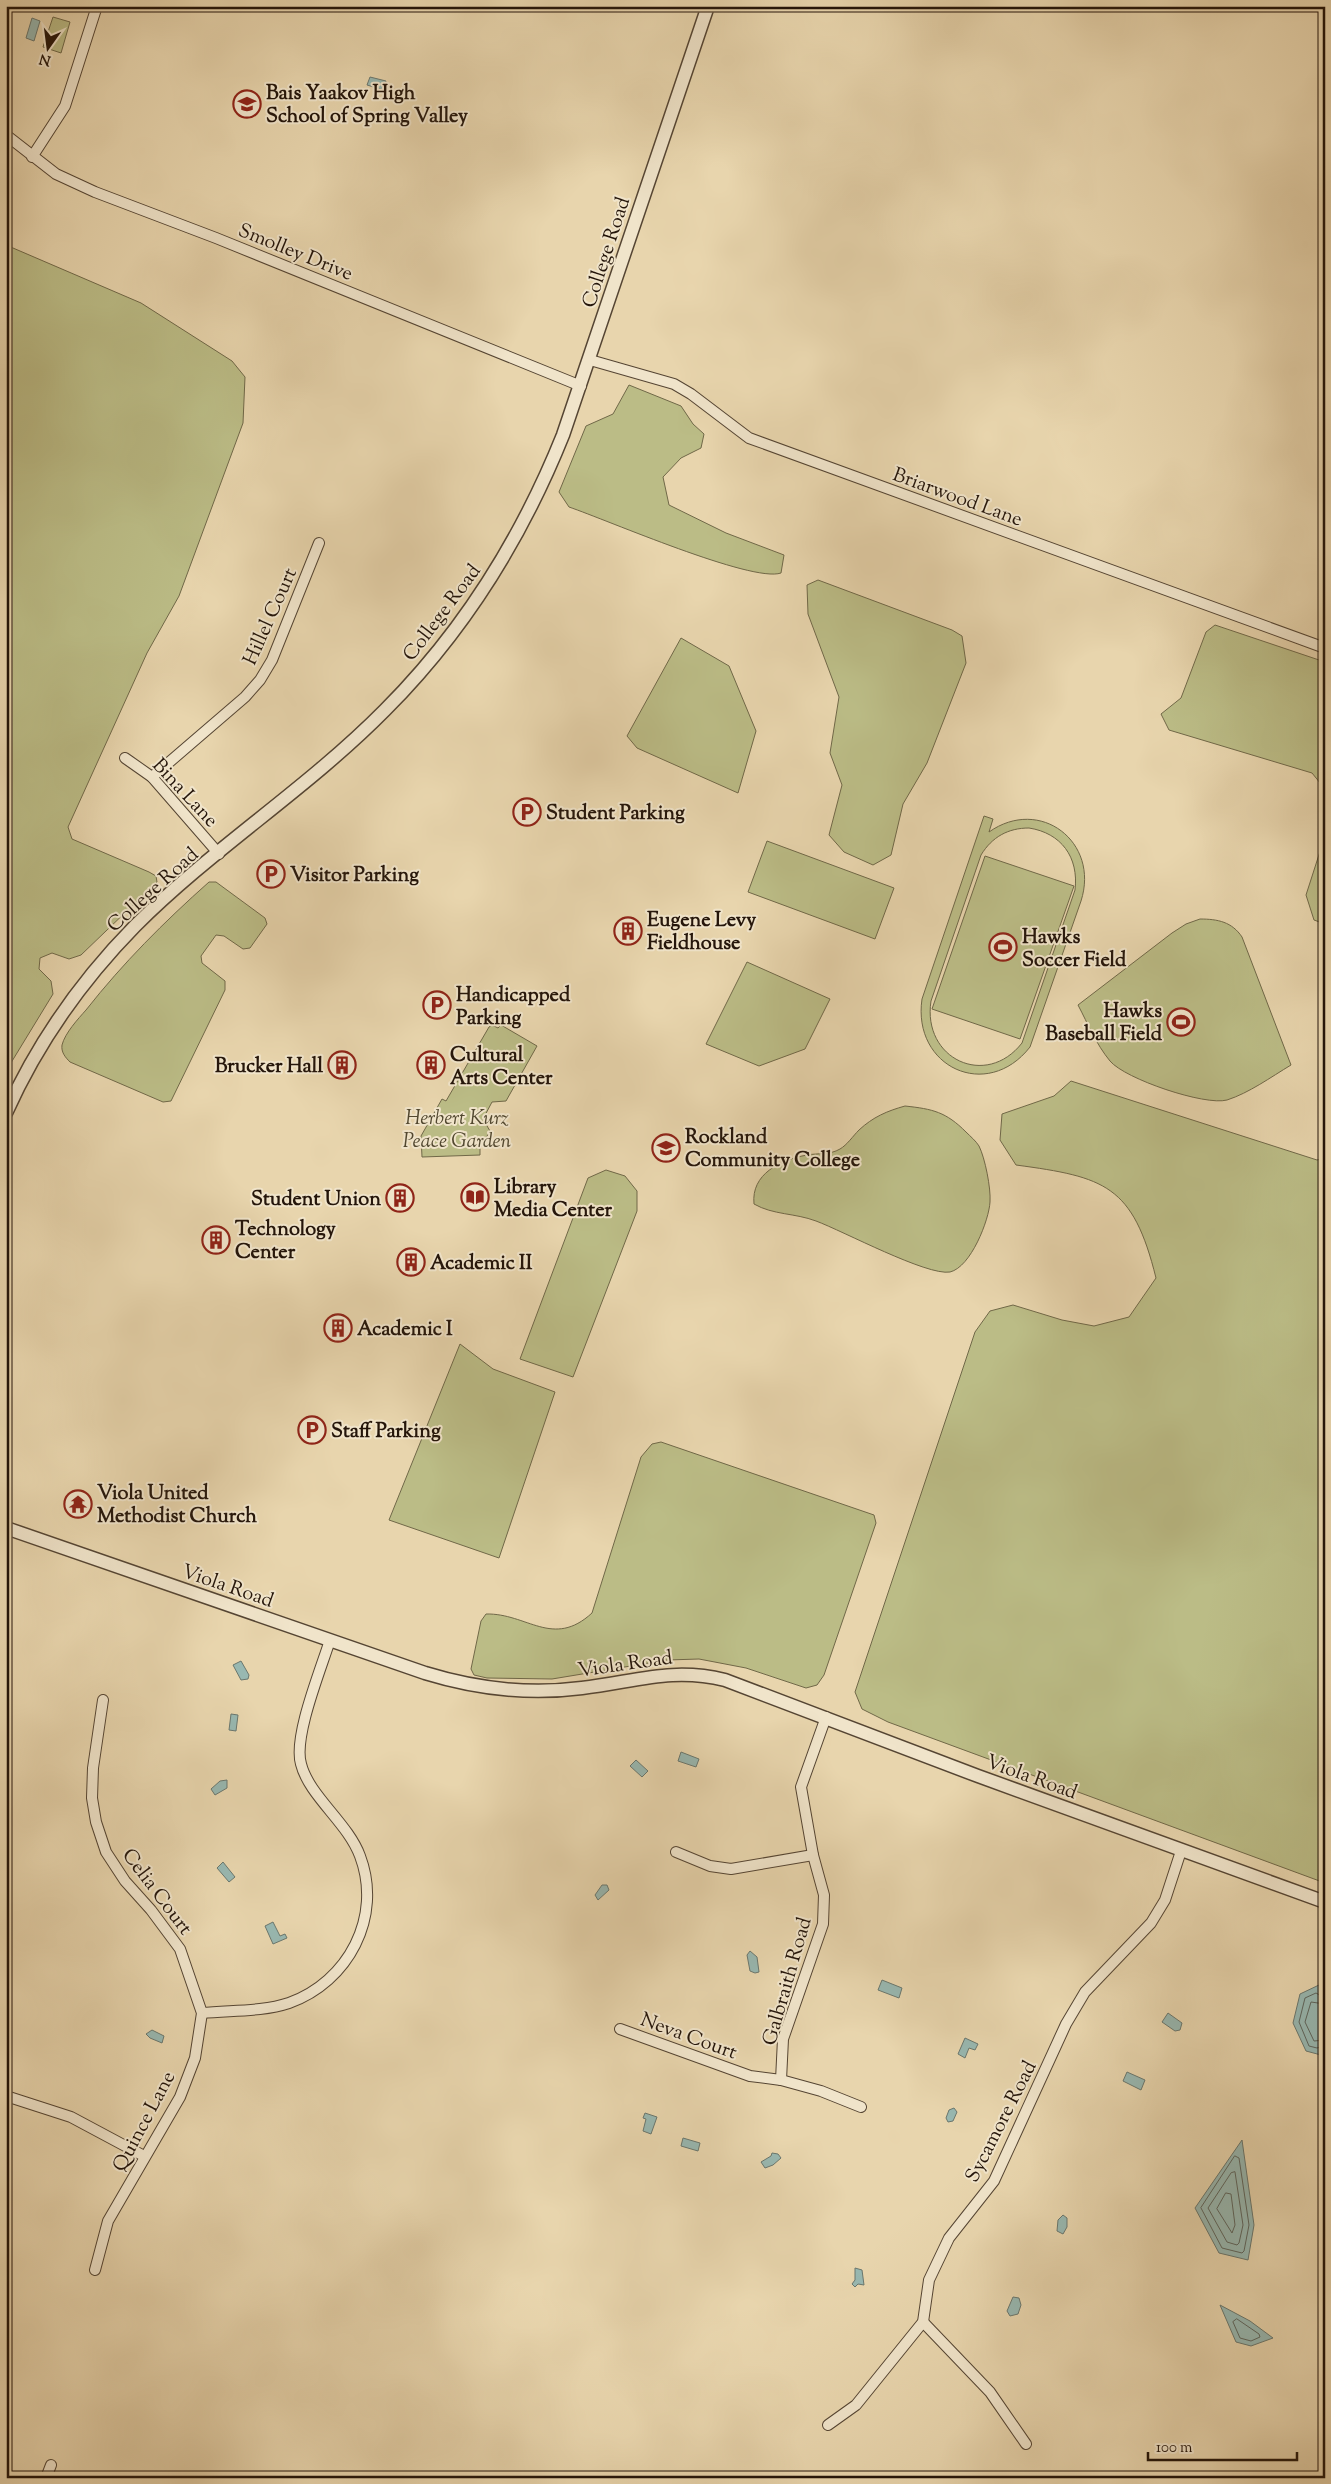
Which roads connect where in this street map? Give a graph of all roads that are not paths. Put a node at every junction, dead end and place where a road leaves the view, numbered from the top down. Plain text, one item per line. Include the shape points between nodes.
1 (97, 6) edge
2 (708, 6) edge
3 (6, 135) edge
4 (32, 157) junction
5 (590, 360) junction
6 (581, 386) junction
7 (320, 543) dead end
8 (1325, 648) edge
9 (125, 758) dead end
10 (152, 777) junction
11 (218, 854) junction
12 (6, 1113) edge
13 (6, 1528) edge
14 (330, 1640) junction
15 (103, 1700) dead end
16 (826, 1717) junction
17 (1181, 1851) junction
18 (676, 1852) dead end
19 (813, 1855) junction
20 (1325, 1902) edge
21 (202, 2013) junction
22 (620, 2029) dead end
23 (781, 2080) junction
24 (6, 2096) edge
25 (861, 2107) dead end
26 (144, 2156) junction
27 (95, 2270) dead end
28 (922, 2322) junction
29 (828, 2425) dead end
30 (1026, 2444) dead end
31 (51, 2465) dead end
32 (46, 2478) edge

1 - 4 street via 65,106
2 - 5 street, College Road via 622,255
3 - 4 street, Smolley Drive
4 - 6 street, Smolley Drive via 56,174 95,192
5 - 6 street, College Road
5 - 8 street, Briarwood Lane via 674,384 749,438
6 - 11 street, College Road via 552,464 516,536 482,592 442,646 366,728
7 - 10 street, Hillel Court via 272,660 260,680
9 - 10 street, Bina Lane
10 - 11 street, Bina Lane
11 - 12 street, College Road via 149,913 99,966 49,1034
13 - 14 street, Viola Road
14 - 16 street, Viola Road via 446,1680 488,1689 580,1689 687,1673 725,1680
14 - 21 street via 300,1742 300,1764 360,1856 366,1900 363,1924 349,1960 330,1980 307,1995 269,2008
15 - 21 street, Celia Court via 92,1768 96,1822 106,1852 120,1874 180,1949
16 - 17 street, Viola Road
16 - 19 street, Galbraith Road via 801,1787
17 - 20 street, Viola Road
17 - 28 street, Sycamore Road via 1165,1900 1151,1923 1085,1992 1066,2024 994,2181 949,2238 929,2280
18 - 19 street via 710,1866 730,1869
19 - 23 street, Galbraith Road via 824,1895 823,1924 783,2039
21 - 26 street, Quince Lane via 195,2058 180,2097
22 - 23 street, Neva Court via 750,2076
23 - 25 street, Neva Court via 821,2090
24 - 26 street via 71,2117
26 - 27 street, Quince Lane via 108,2221
28 - 29 street, Sycamore Road via 856,2405
28 - 30 street via 990,2392
31 - 32 street

